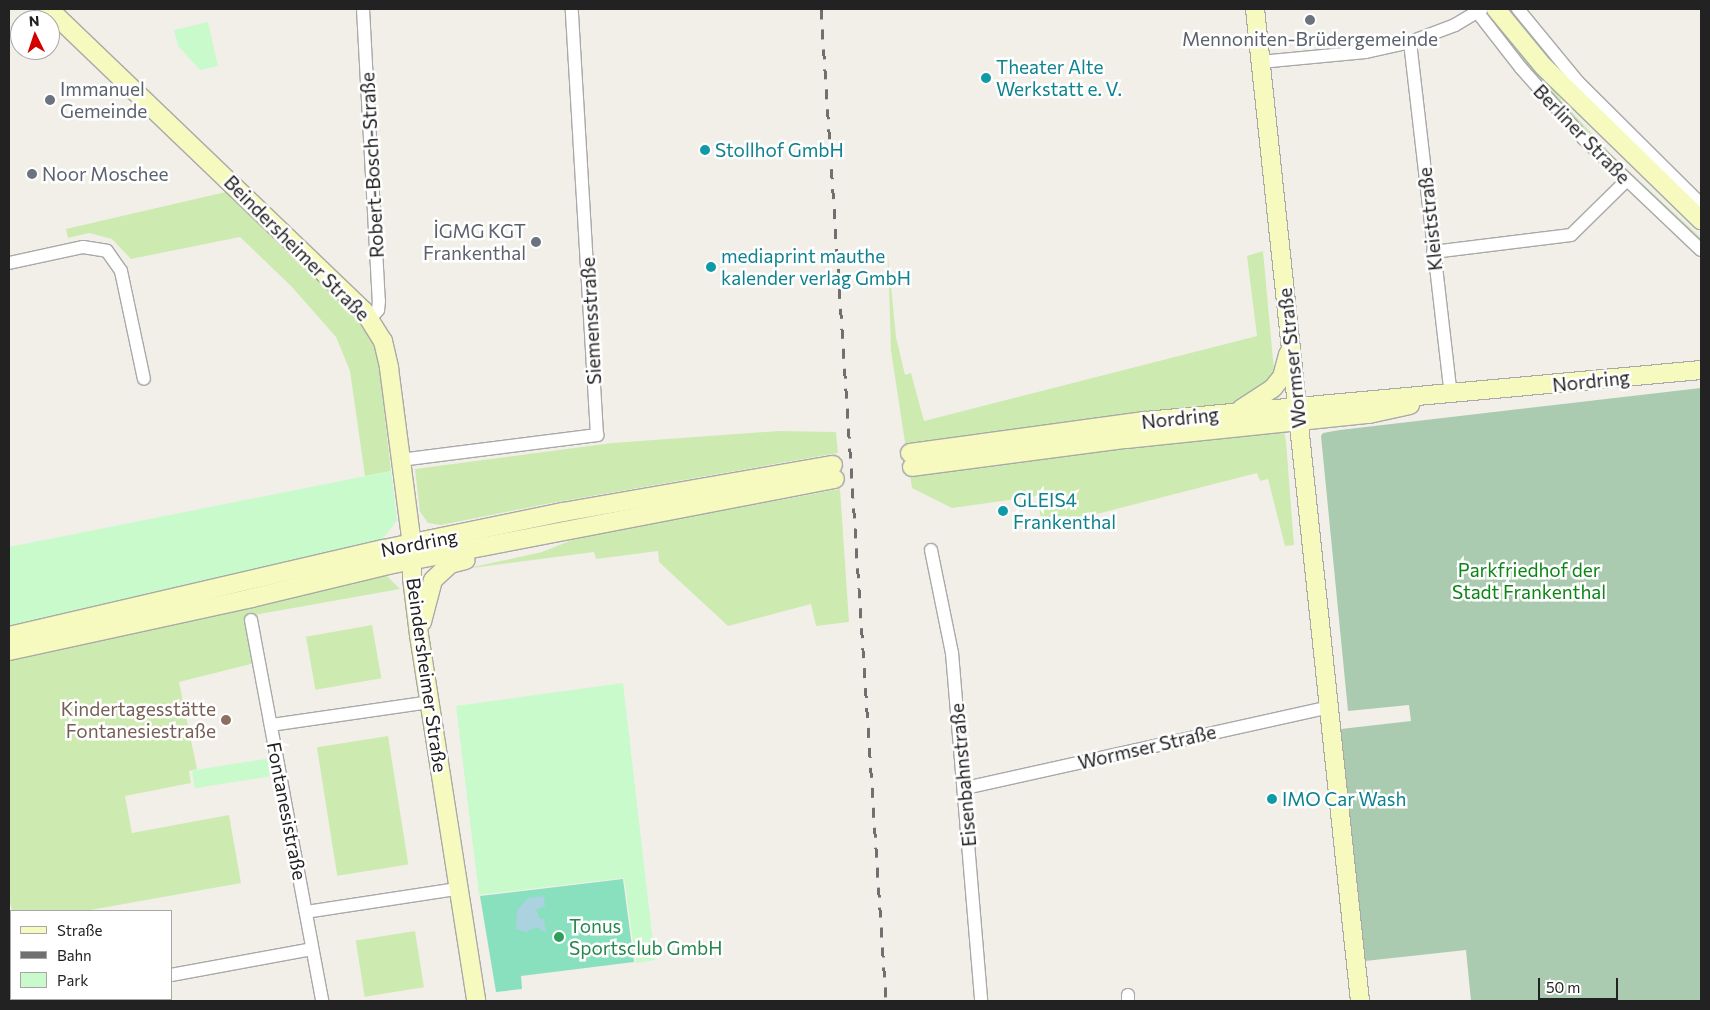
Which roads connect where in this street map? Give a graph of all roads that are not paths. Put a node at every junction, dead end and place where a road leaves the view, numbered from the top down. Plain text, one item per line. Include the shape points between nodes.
1 (49, 9) edge
2 (363, 9) edge
3 (572, 9) edge
4 (1254, 9) edge
5 (1496, 9) edge
6 (1518, 9) edge
7 (1478, 10) edge
8 (1410, 42) junction
9 (1260, 62) junction
10 (1543, 66) junction
11 (1626, 181) junction
12 (1701, 204) edge
13 (1701, 220) edge
14 (1701, 233) edge
15 (1701, 250) edge
16 (1433, 252) junction
17 (9, 264) edge
18 (370, 319) junction
19 (1290, 347) junction
20 (1701, 370) edge
21 (144, 379) dead end
22 (1451, 395) junction
23 (1231, 412) junction
24 (1298, 414) junction
25 (400, 460) junction
26 (577, 528) junction
27 (931, 550) dead end
28 (412, 553) junction
29 (251, 620) dead end
30 (419, 635) junction
31 (9, 636) edge
32 (9, 651) edge
33 (430, 702) junction
34 (1329, 707) junction
35 (271, 725) junction
36 (965, 788) junction
37 (456, 889) junction
38 (306, 912) junction
39 (312, 949) junction
40 (172, 975) edge
41 (322, 1001) edge
42 (476, 1001) edge
43 (981, 1001) edge
44 (1360, 1001) edge

1 - 18 main road, Beindersheimer Straße
2 - 18 street, Robert-Bosch-Straße via 379,302 378,310
3 - 25 street, Siemensstraße via 598,435
4 - 9 main road, Wormser Straße
5 - 10 main road, Berliner Straße
6 - 12 street, Berliner Straße via 1607,112
7 - 8 street
7 - 11 street, Berliner Straße via 1543,94
8 - 9 street via 1366,52
8 - 16 street, Kleiststraße
9 - 19 main road, Wormser Straße
10 - 13 main road, Berliner Straße
10 - 14 main road, Berliner Straße via 1559,92 1582,119
11 - 15 street, Berliner Straße
11 - 16 street via 1571,235
16 - 22 street, Kleiststraße
17 - 21 street via 83,247 107,251 121,271
18 - 25 main road, Beindersheimer Straße via 387,354
19 - 23 main road via 1282,377 1273,388 1258,401
19 - 24 main road, Wormser Straße
20 - 22 main road, Nordring
22 - 24 main road, Nordring via 1394,397
23 - 24 main road, Nordring
23 - 24 main road, Nordring via 911,460
24 - 34 main road, Wormser Straße
25 - 28 main road, Beindersheimer Straße
26 - 28 main road, Nordring
26 - 28 main road, Nordring via 834,472 563,512
26 - 30 main road, Nordring via 450,564 439,571 429,589
27 - 36 street, Eisenbahnstraße via 952,653
28 - 30 main road, Beindersheimer Straße
28 - 31 main road, Nordring
28 - 32 main road, Nordring
29 - 35 street, Fontanesistraße
30 - 33 main road, Beindersheimer Straße
33 - 35 street via 322,715
33 - 37 main road, Beindersheimer Straße
34 - 36 street, Wormser Straße
34 - 44 main road, Wormser Straße
35 - 38 street, Fontanesistraße
36 - 43 street, Eisenbahnstraße
37 - 38 street
37 - 42 main road, Beindersheimer Straße
38 - 39 street, Fontanesistraße
39 - 40 street
39 - 41 street, Fontanesistraße

